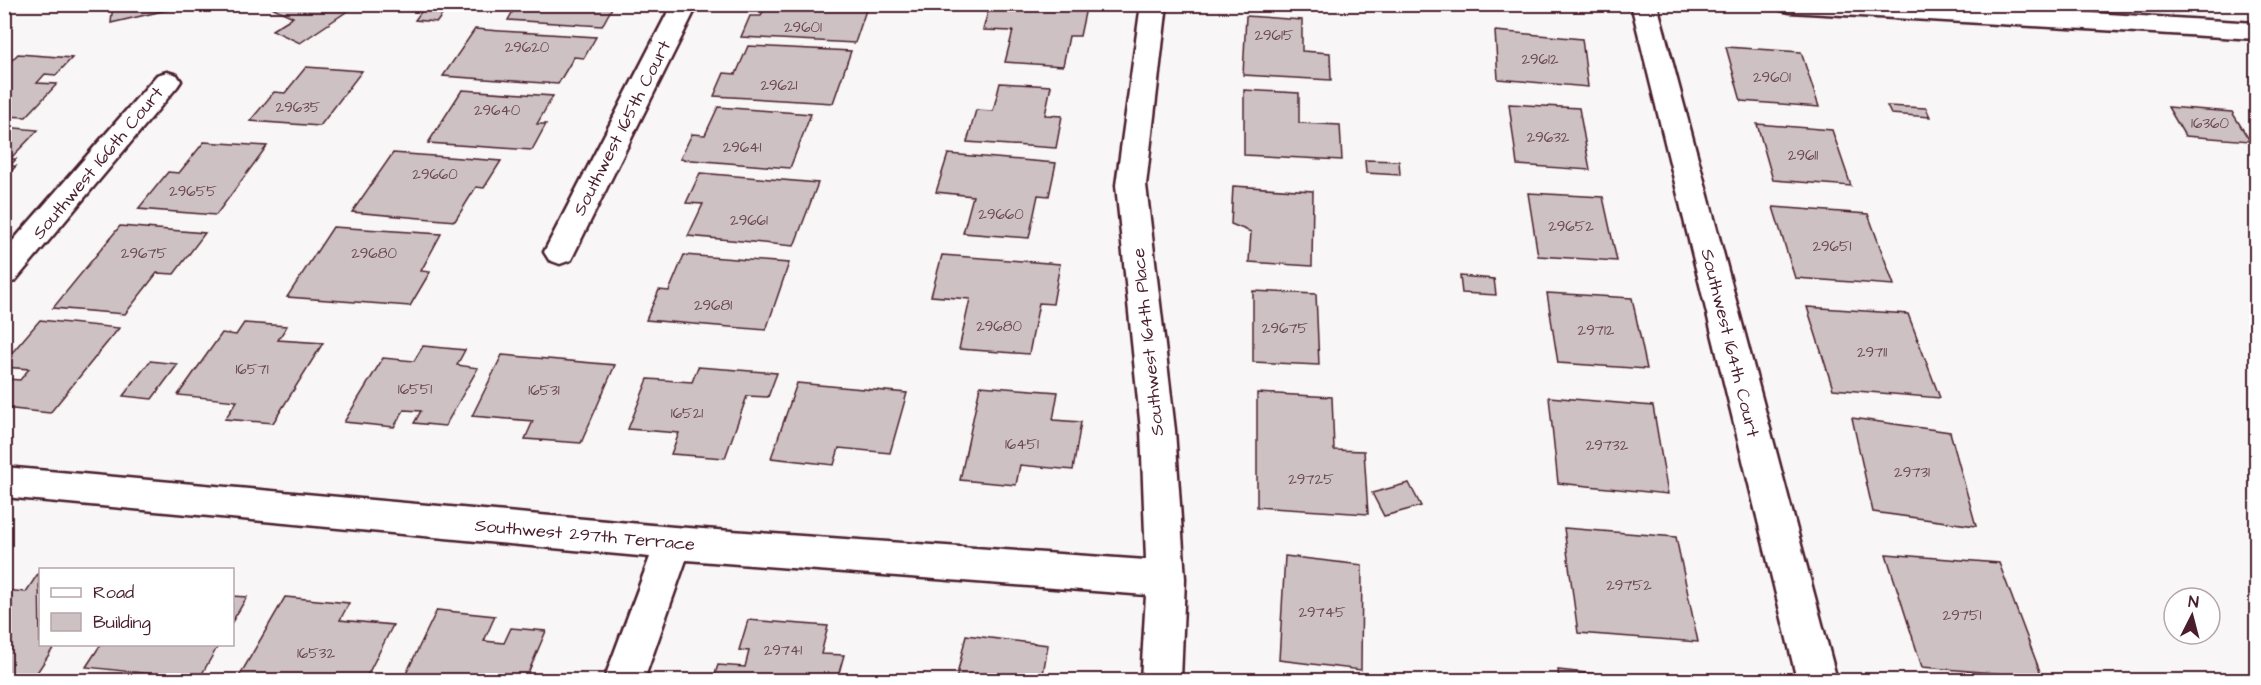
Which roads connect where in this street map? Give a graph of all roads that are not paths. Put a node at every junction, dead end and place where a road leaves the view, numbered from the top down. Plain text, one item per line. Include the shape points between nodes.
1 (685, 4) edge
2 (1154, 4) edge
3 (1644, 4) edge
4 (1790, 4) edge
5 (2256, 31) edge
6 (167, 81) dead end
7 (560, 252) dead end
8 (4, 273) edge
9 (4, 482) edge
10 (674, 543) junction
11 (1166, 579) junction
12 (624, 681) edge
13 (1161, 681) edge
14 (1817, 681) edge

1 - 7 street, Southwest 165th Court
2 - 11 street, Southwest 164th Place via 1131,185 1158,430
3 - 14 street, Southwest 164th Court
4 - 5 street
6 - 8 street, Southwest 166th Court
9 - 10 street, Southwest 297th Terrace
10 - 11 street, Southwest 297th Terrace
10 - 12 street
11 - 13 street, Southwest 164th Place

